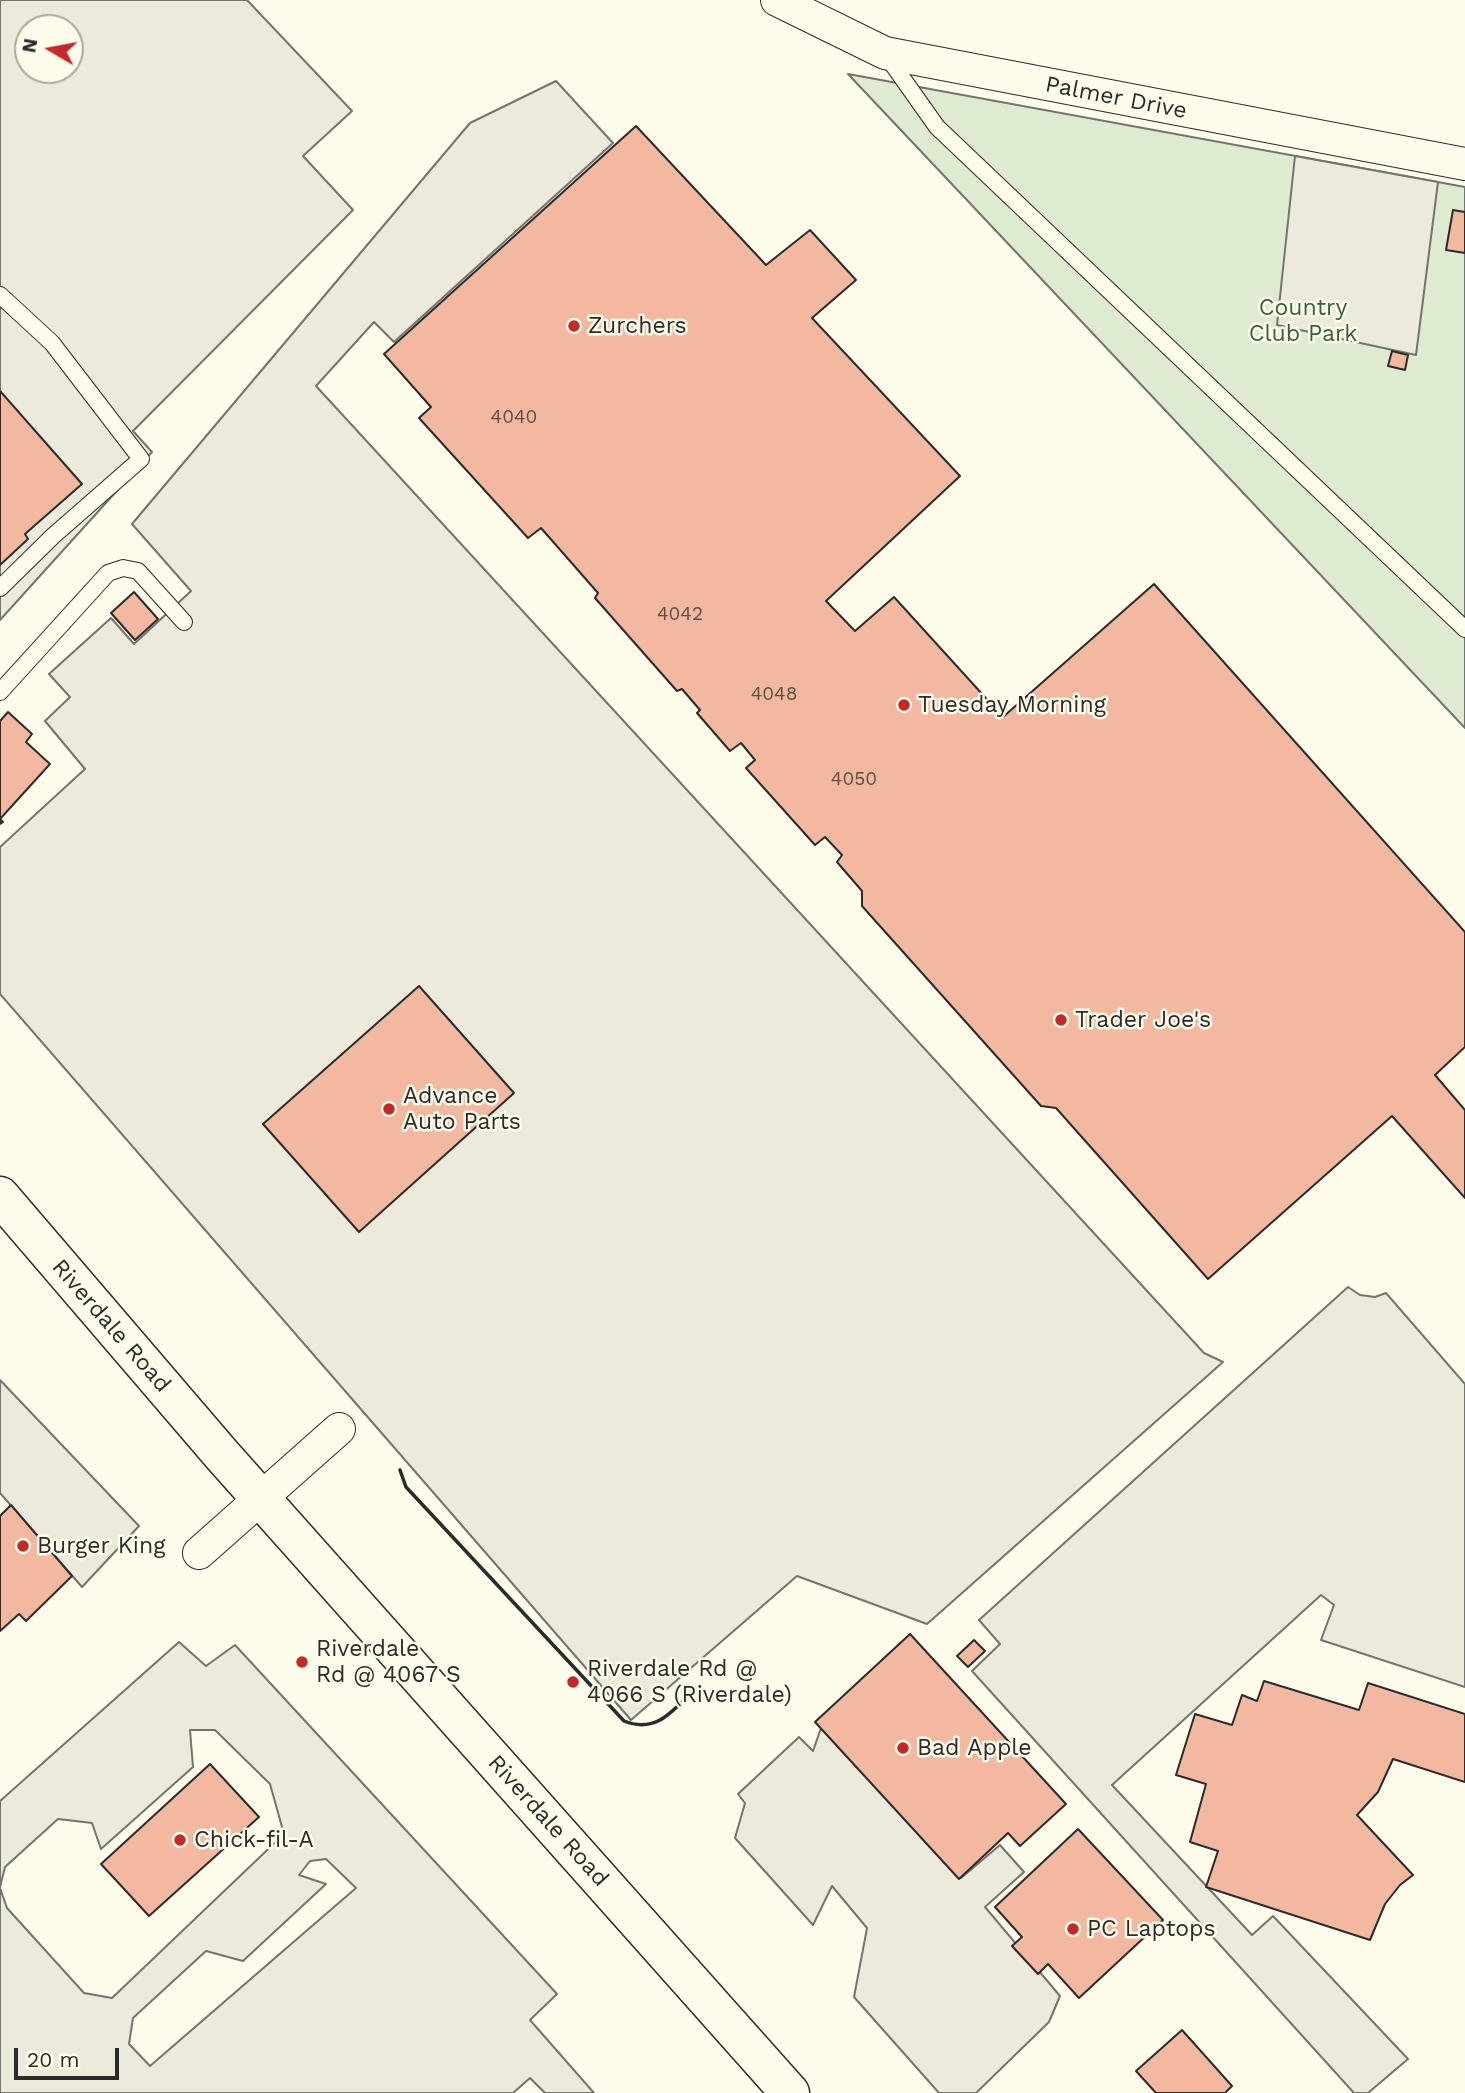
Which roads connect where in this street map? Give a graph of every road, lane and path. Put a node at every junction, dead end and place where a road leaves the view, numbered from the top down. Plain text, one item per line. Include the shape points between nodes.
1 (777, 0) edge
2 (885, 53) junction
3 (1465, 164) edge
4 (0, 295) edge
5 (0, 588) edge
6 (184, 622) dead end
7 (1465, 629) edge
8 (0, 692) edge
9 (0, 1196) edge
10 (339, 1429) dead end
11 (261, 1498) junction
12 (199, 1553) dead end
13 (790, 2093) edge

1 - 2 street, Palmer Drive
2 - 3 street, Palmer Drive
2 - 7 lane via 937,127
4 - 5 lane via 52,343 141,459
6 - 8 lane via 138,571 122,568 108,573
9 - 11 main road, Riverdale Road
10 - 11 street
11 - 12 street
11 - 13 main road, Riverdale Road

